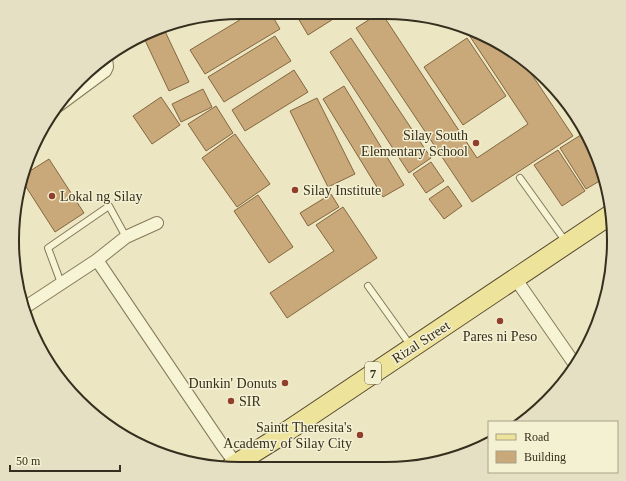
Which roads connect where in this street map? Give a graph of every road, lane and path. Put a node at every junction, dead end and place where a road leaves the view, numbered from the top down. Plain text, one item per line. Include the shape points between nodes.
1 (107, 64) edge
2 (74, 94) edge
3 (520, 178) dead end
4 (606, 218) edge
5 (157, 223) dead end
6 (126, 236) junction
7 (567, 244) junction
8 (97, 260) junction
9 (515, 278) junction
10 (61, 282) junction
11 (368, 286) dead end
12 (29, 305) edge
13 (412, 347) junction
14 (572, 360) edge
15 (231, 462) edge
16 (238, 462) edge

1 - 2 street via 105,71
3 - 7 lane
4 - 7 main road, Rizal Street / 7
5 - 6 street
6 - 8 street
6 - 10 lane via 109,206 48,248
7 - 9 main road, Rizal Street / 7
8 - 10 street
8 - 15 street
9 - 13 main road, Rizal Street / 7
9 - 14 street
10 - 12 street
11 - 13 lane
13 - 16 main road, Rizal Street / 7

